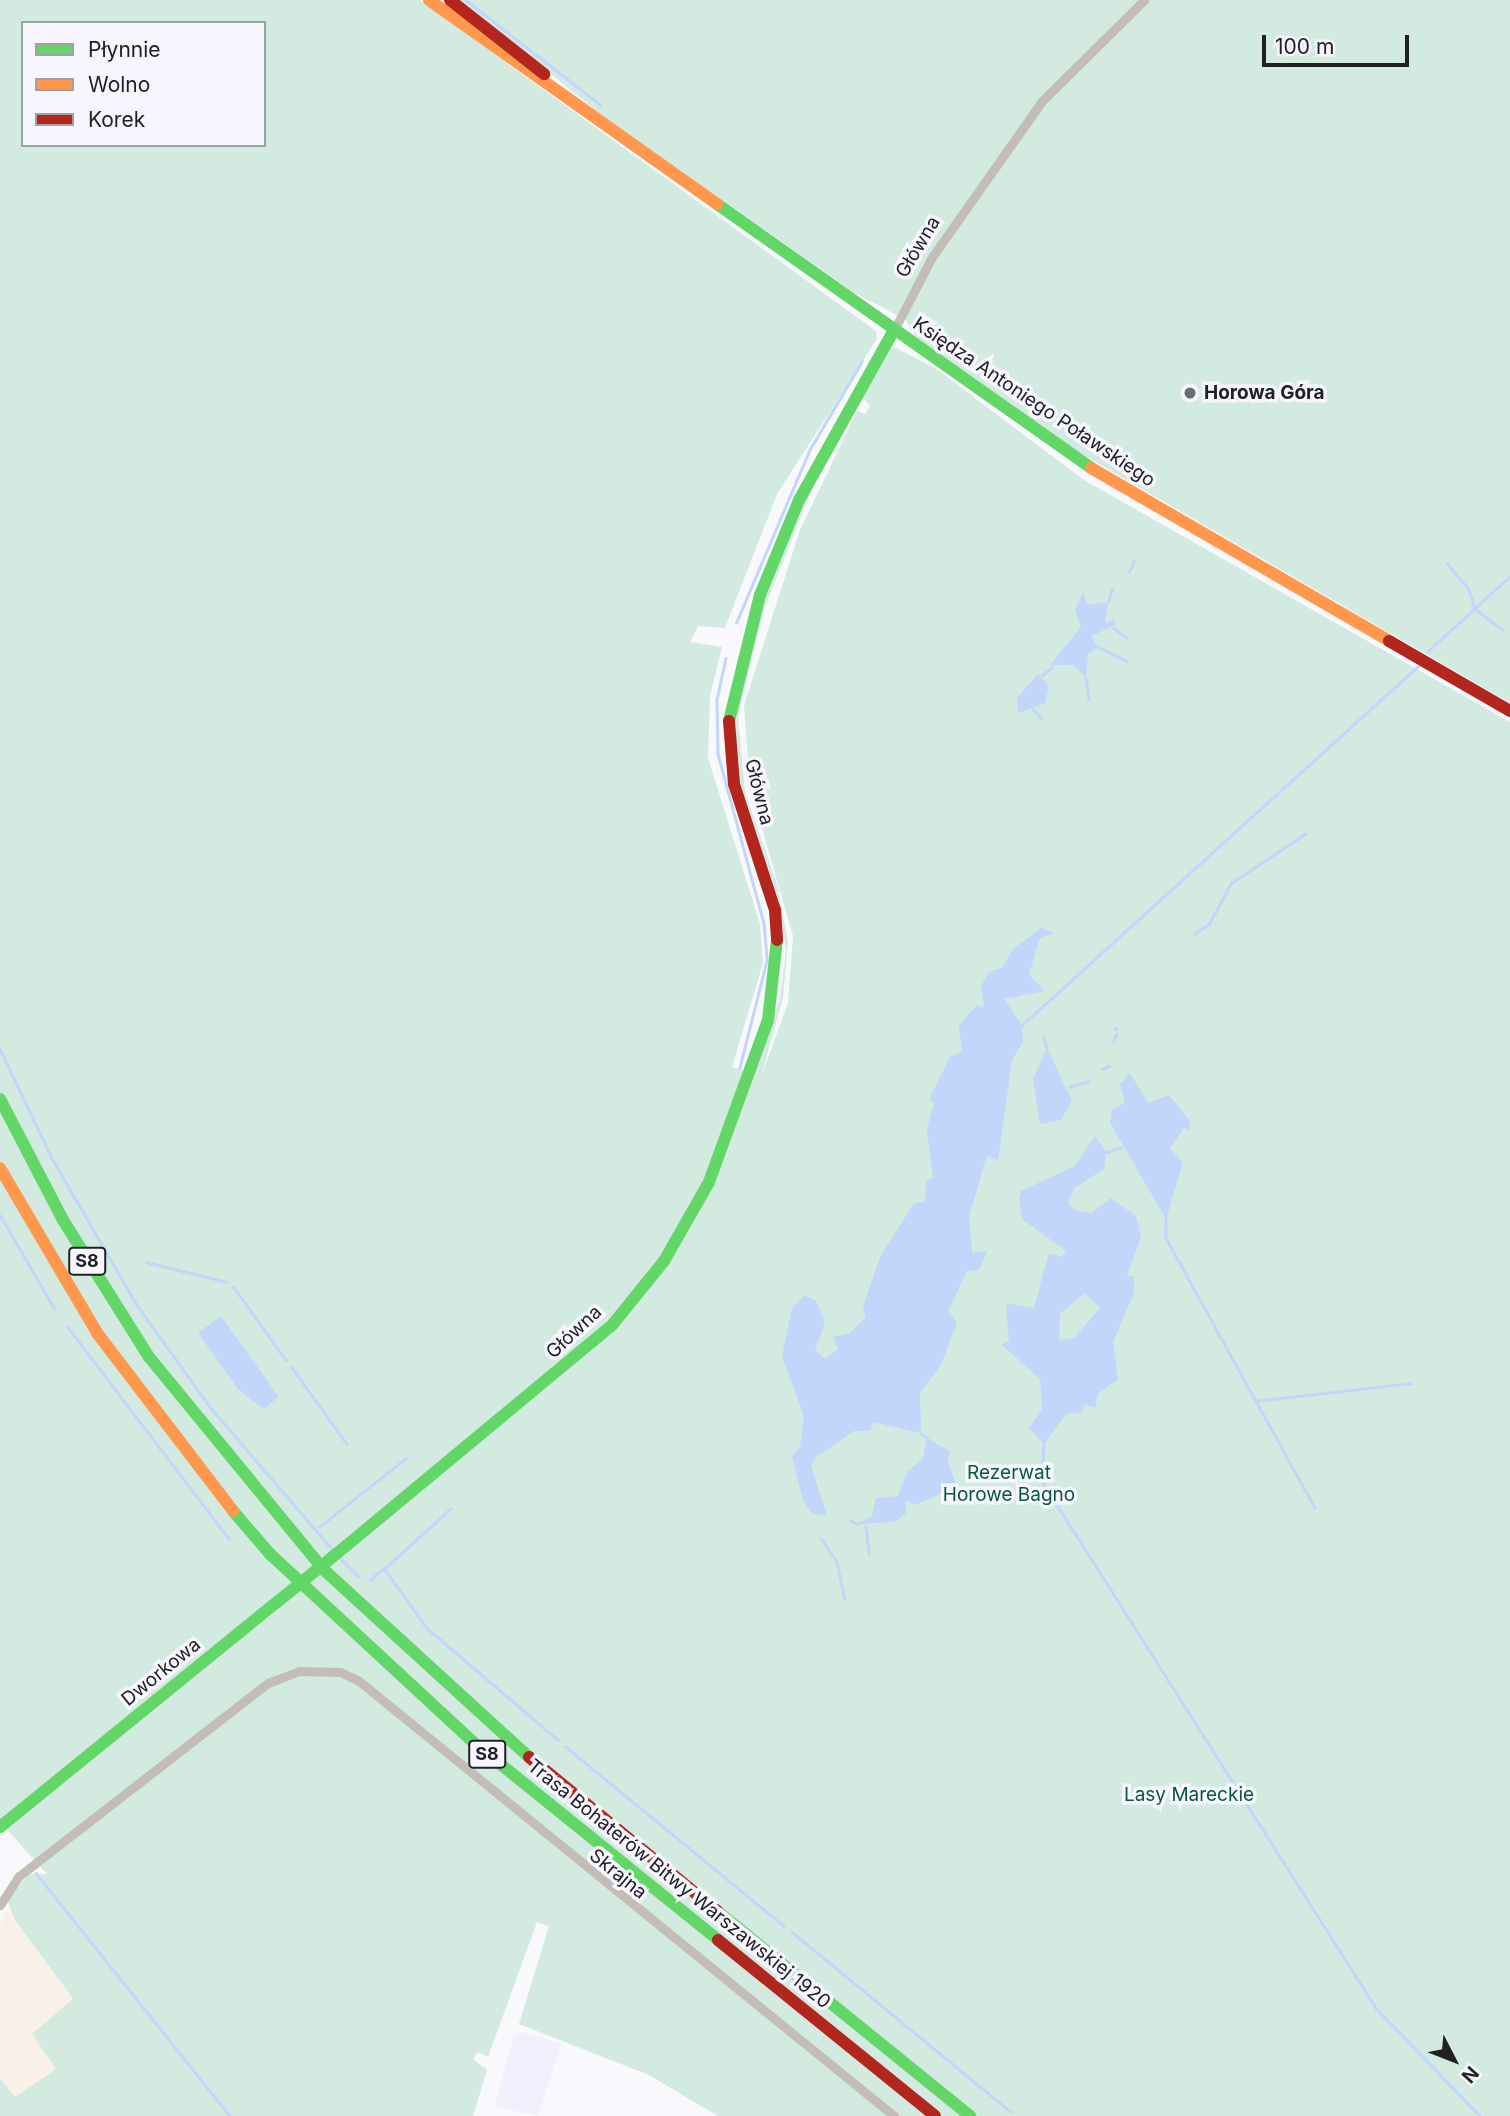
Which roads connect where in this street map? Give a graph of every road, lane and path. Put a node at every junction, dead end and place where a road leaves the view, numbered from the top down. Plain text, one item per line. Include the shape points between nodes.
1 (429, 0) edge
2 (450, 0) edge
3 (1144, 0) edge
4 (592, 115) junction
5 (894, 330) junction
6 (1510, 711) edge
7 (0, 1099) edge
8 (0, 1168) edge
9 (346, 1546) joint
10 (0, 1827) edge
11 (0, 1905) edge
12 (894, 2116) edge
13 (935, 2116) edge
14 (971, 2116) edge

1 - 4 main road, Księdza Antoniego Poławskiego
2 - 4 main road, Księdza Antoniego Poławskiego
3 - 5 street, Główna via 1042,101 932,257
4 - 5 main road, Księdza Antoniego Poławskiego
5 - 6 main road, Księdza Antoniego Poławskiego via 1097,473
5 - 9 main road, Główna via 799,500 760,594 734,687 729,719 734,784 775,910 779,961 768,1020 709,1182 664,1261 613,1324
7 - 14 main road, Trasa Bohaterów Bitwy Warszawskiej 1920 / S8 via 88,1264 190,1413 291,1535 401,1648
8 - 13 main road, Trasa Bohaterów Bitwy Warszawskiej 1920 / S8 via 97,1333 232,1511 364,1647 502,1766
9 - 10 main road, Dworkowa, bridge
11 - 12 street, Skrajna via 19,1876 268,1683 317,1669 359,1681

